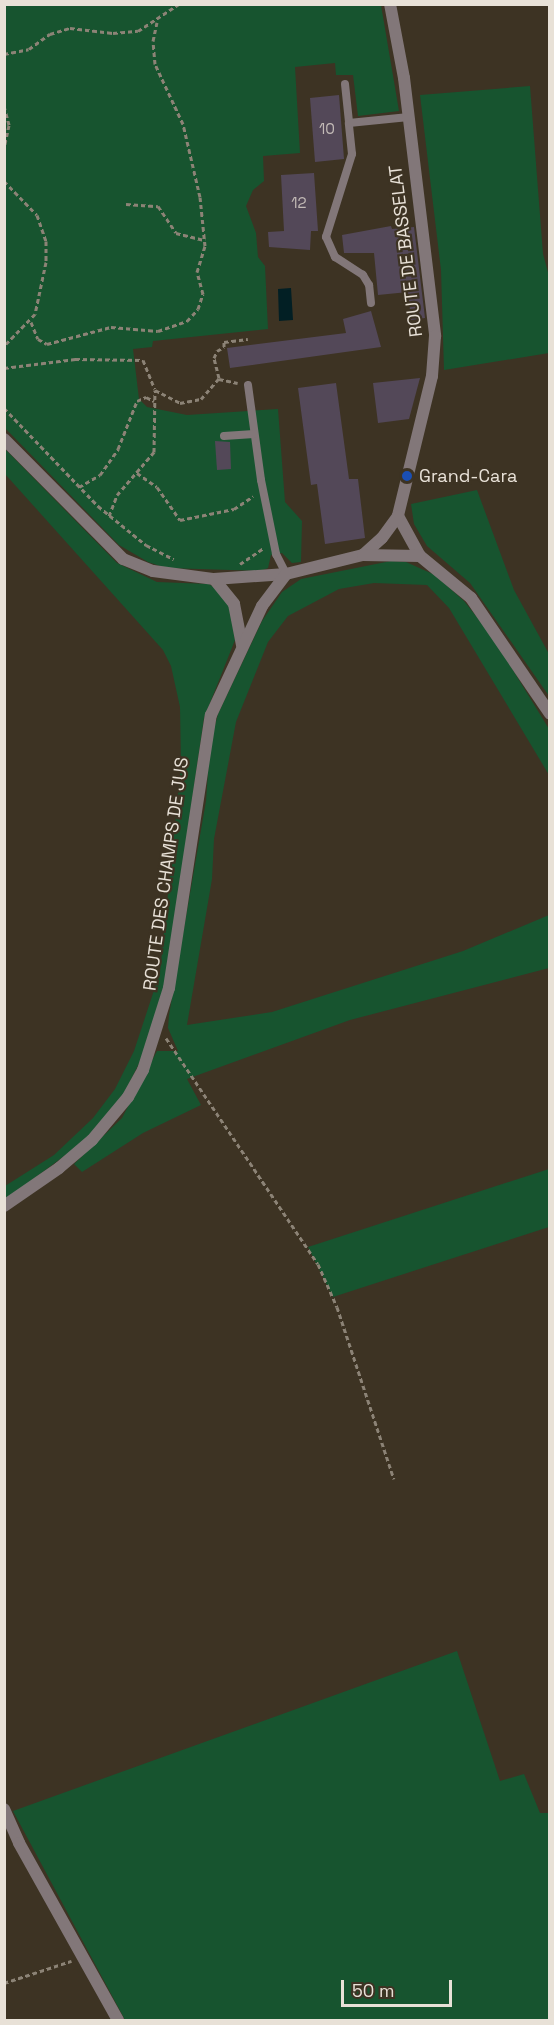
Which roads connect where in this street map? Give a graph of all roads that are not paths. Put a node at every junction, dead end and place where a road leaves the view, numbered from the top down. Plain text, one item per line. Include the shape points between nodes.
1 (390, 4) edge
2 (345, 84) dead end
3 (409, 117) junction
4 (349, 123) junction
5 (370, 303) dead end
6 (248, 385) road end
7 (254, 434) junction
8 (224, 436) dead end
9 (4, 439) edge
10 (398, 516) junction
11 (363, 555) junction
12 (420, 556) junction
13 (286, 574) junction
14 (214, 579) junction
15 (242, 646) junction
16 (549, 714) edge
17 (4, 1206) edge
18 (4, 1809) edge
19 (118, 2020) edge

1 - 3 street, ROUTE DE BASSELAT
2 - 4 lane
3 - 4 lane
3 - 10 street, ROUTE DE BASSELAT via 435,336 432,376
4 - 5 lane via 352,154 327,237 335,256 363,275 369,285
6 - 7 lane
7 - 8 lane
7 - 13 lane via 274,543
9 - 14 street via 123,559 153,571
10 - 11 street
10 - 12 street
11 - 12 street
11 - 13 street
12 - 16 street via 471,598
13 - 14 street
13 - 15 street, ROUTE DES CHAMPS DE JUS via 262,606
14 - 15 street via 234,604
15 - 17 street, ROUTE DES CHAMPS DE JUS via 217,698 206,735 183,906 159,1026 136,1084 106,1125 59,1168
18 - 19 street

